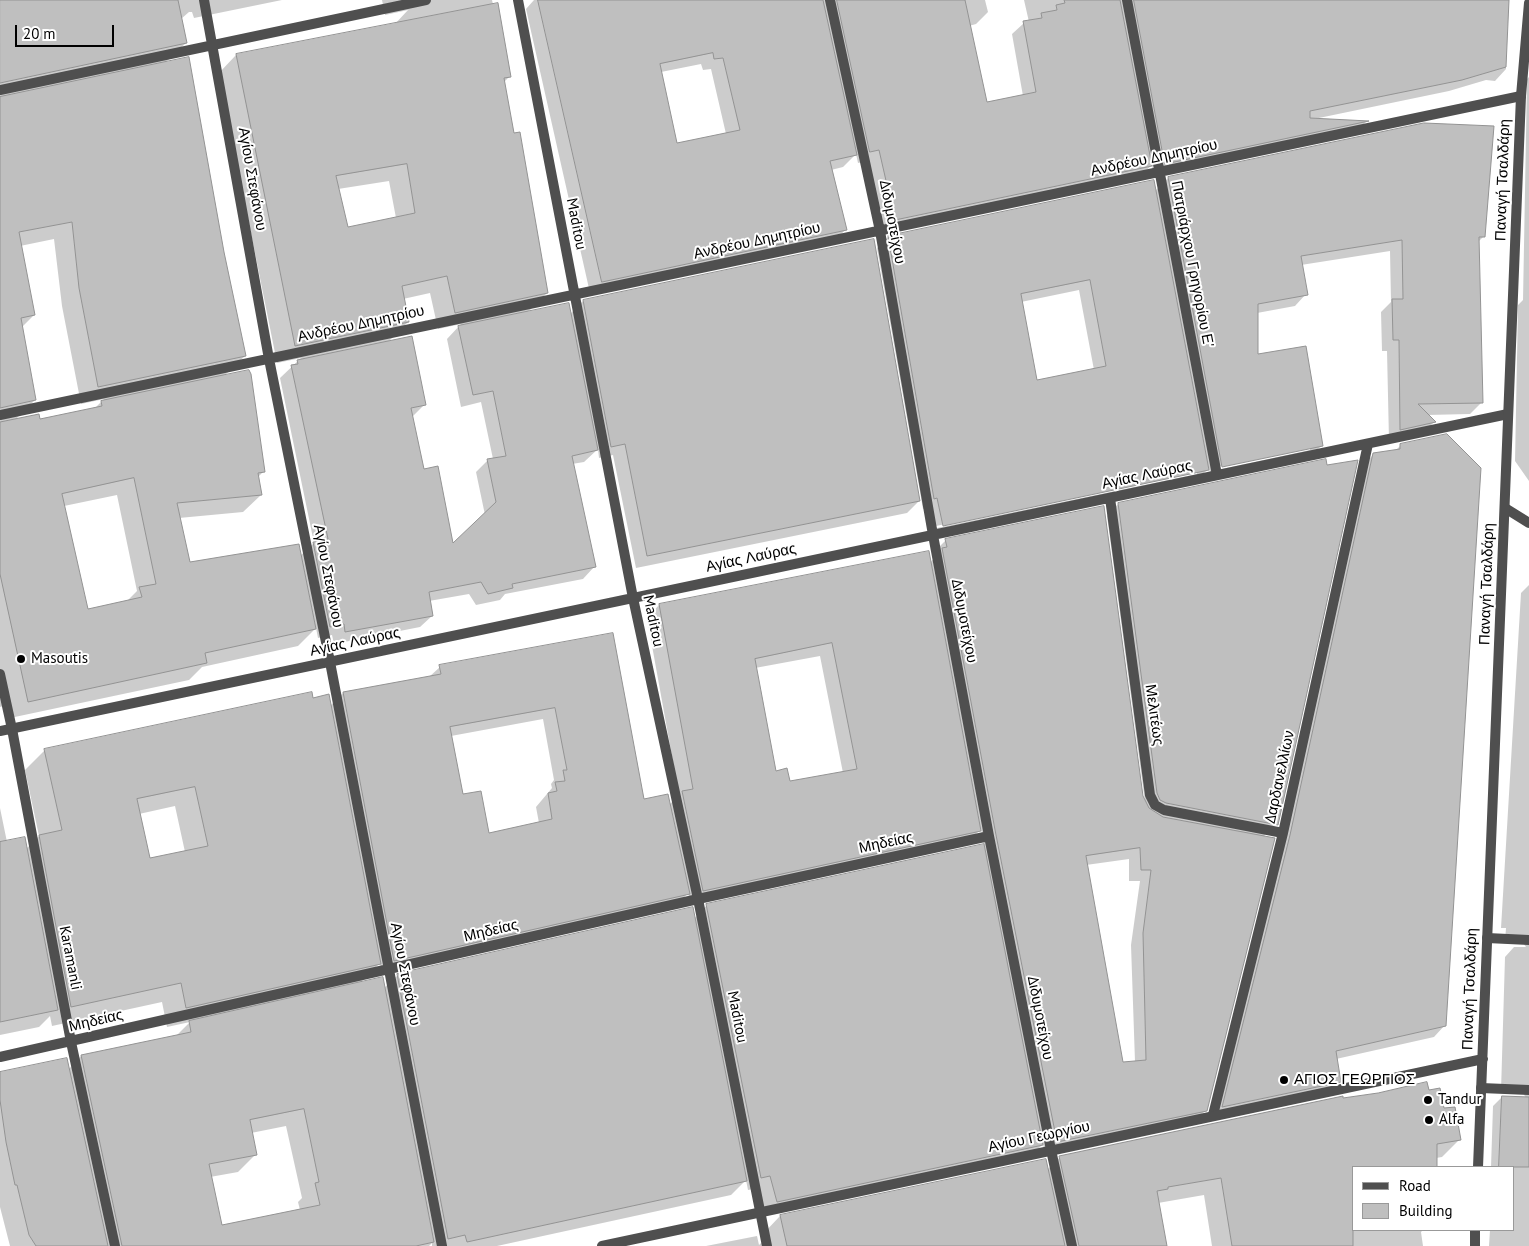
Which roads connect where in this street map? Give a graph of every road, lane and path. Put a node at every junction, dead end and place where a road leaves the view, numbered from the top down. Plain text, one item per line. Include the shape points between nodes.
1 (204, 0) edge
2 (426, 0) edge
3 (518, 0) edge
4 (830, 0) edge
5 (1127, 0) edge
6 (1529, 3) edge
7 (212, 44) junction
8 (0, 90) edge
9 (1521, 96) junction
10 (1158, 172) junction
11 (880, 230) junction
12 (574, 295) junction
13 (269, 359) junction
14 (1508, 414) junction
15 (0, 415) edge
16 (1368, 444) junction
17 (1217, 475) junction
18 (1110, 498) junction
19 (1505, 508) junction
20 (1528, 521) edge
21 (933, 535) junction
22 (633, 598) junction
23 (330, 662) junction
24 (0, 674) edge
25 (12, 729) junction
26 (0, 731) edge
27 (1283, 832) junction
28 (989, 836) junction
29 (698, 899) junction
30 (1487, 938) junction
31 (1529, 940) edge
32 (388, 969) junction
33 (70, 1042) junction
34 (0, 1057) edge
35 (1483, 1058) junction
36 (1481, 1088) junction
37 (1529, 1090) edge
38 (1213, 1115) junction
39 (1050, 1150) junction
40 (1478, 1166) edge
41 (760, 1212) junction
42 (1475, 1231) edge
43 (115, 1246) edge
44 (442, 1246) edge
45 (602, 1246) edge
46 (767, 1246) edge
47 (1072, 1246) edge
48 (1474, 1246) edge

1 - 7 street, Αγίου Στεφάνου
2 - 7 street
3 - 12 street, Maditou
4 - 11 street, Διδυμοτείχου
5 - 10 street, Πατριάρχου Γρηγορίου Ε'
6 - 9 street, Παναγή Τσαλδάρη
7 - 8 street
7 - 13 street, Αγίου Στεφάνου
9 - 10 street, Ανδρέου Δημητρίου
9 - 14 street, Παναγή Τσαλδάρη
10 - 11 street, Ανδρέου Δημητρίου
10 - 17 street, Πατριάρχου Γρηγορίου Ε'
11 - 12 street, Ανδρέου Δημητρίου
11 - 21 street, Διδυμοτείχου
12 - 13 street, Ανδρέου Δημητρίου
12 - 22 street, Maditou
13 - 15 street, Ανδρέου Δημητρίου
13 - 23 street, Αγίου Στεφάνου
14 - 16 street, Αγίας Λαύρας
14 - 19 street, Παναγή Τσαλδάρη
16 - 17 street, Αγίας Λαύρας
16 - 27 street, Δαρδανελλίων
17 - 18 street, Αγίας Λαύρας
18 - 21 street, Αγίας Λαύρας
18 - 27 street, Μελιτέως via 1152,802 1164,810
19 - 20 street
19 - 30 street, Παναγή Τσαλδάρη
21 - 22 street, Αγίας Λαύρας
21 - 28 street, Διδυμοτείχου
22 - 23 street, Αγίας Λαύρας
22 - 29 street, Maditou
23 - 25 street, Αγίας Λαύρας
23 - 32 street, Αγίου Στεφάνου
24 - 25 street, Karamanli
25 - 26 street, Αγίας Λαύρας
25 - 33 street, Karamanli
27 - 38 street, Δαρδανελλίων
28 - 29 street, Μηδείας
28 - 39 street, Διδυμοτείχου
29 - 32 street, Μηδείας
29 - 41 street, Maditou
30 - 31 street
30 - 35 street, Παναγή Τσαλδάρη
32 - 33 street, Μηδείας
32 - 44 street, Αγίου Στεφάνου
33 - 34 street, Μηδείας
33 - 43 street, Karamanli
35 - 36 street, Παναγή Τσαλδάρη
35 - 38 street, Αγίου Γεωργίου
36 - 37 street
36 - 40 street, Παναγή Τσαλδάρη
38 - 39 street, Αγίου Γεωργίου
39 - 41 street, Αγίου Γεωργίου
39 - 47 street, Διδυμοτείχου
41 - 45 street, Αγίου Γεωργίου
41 - 46 street, Maditou
42 - 48 street

